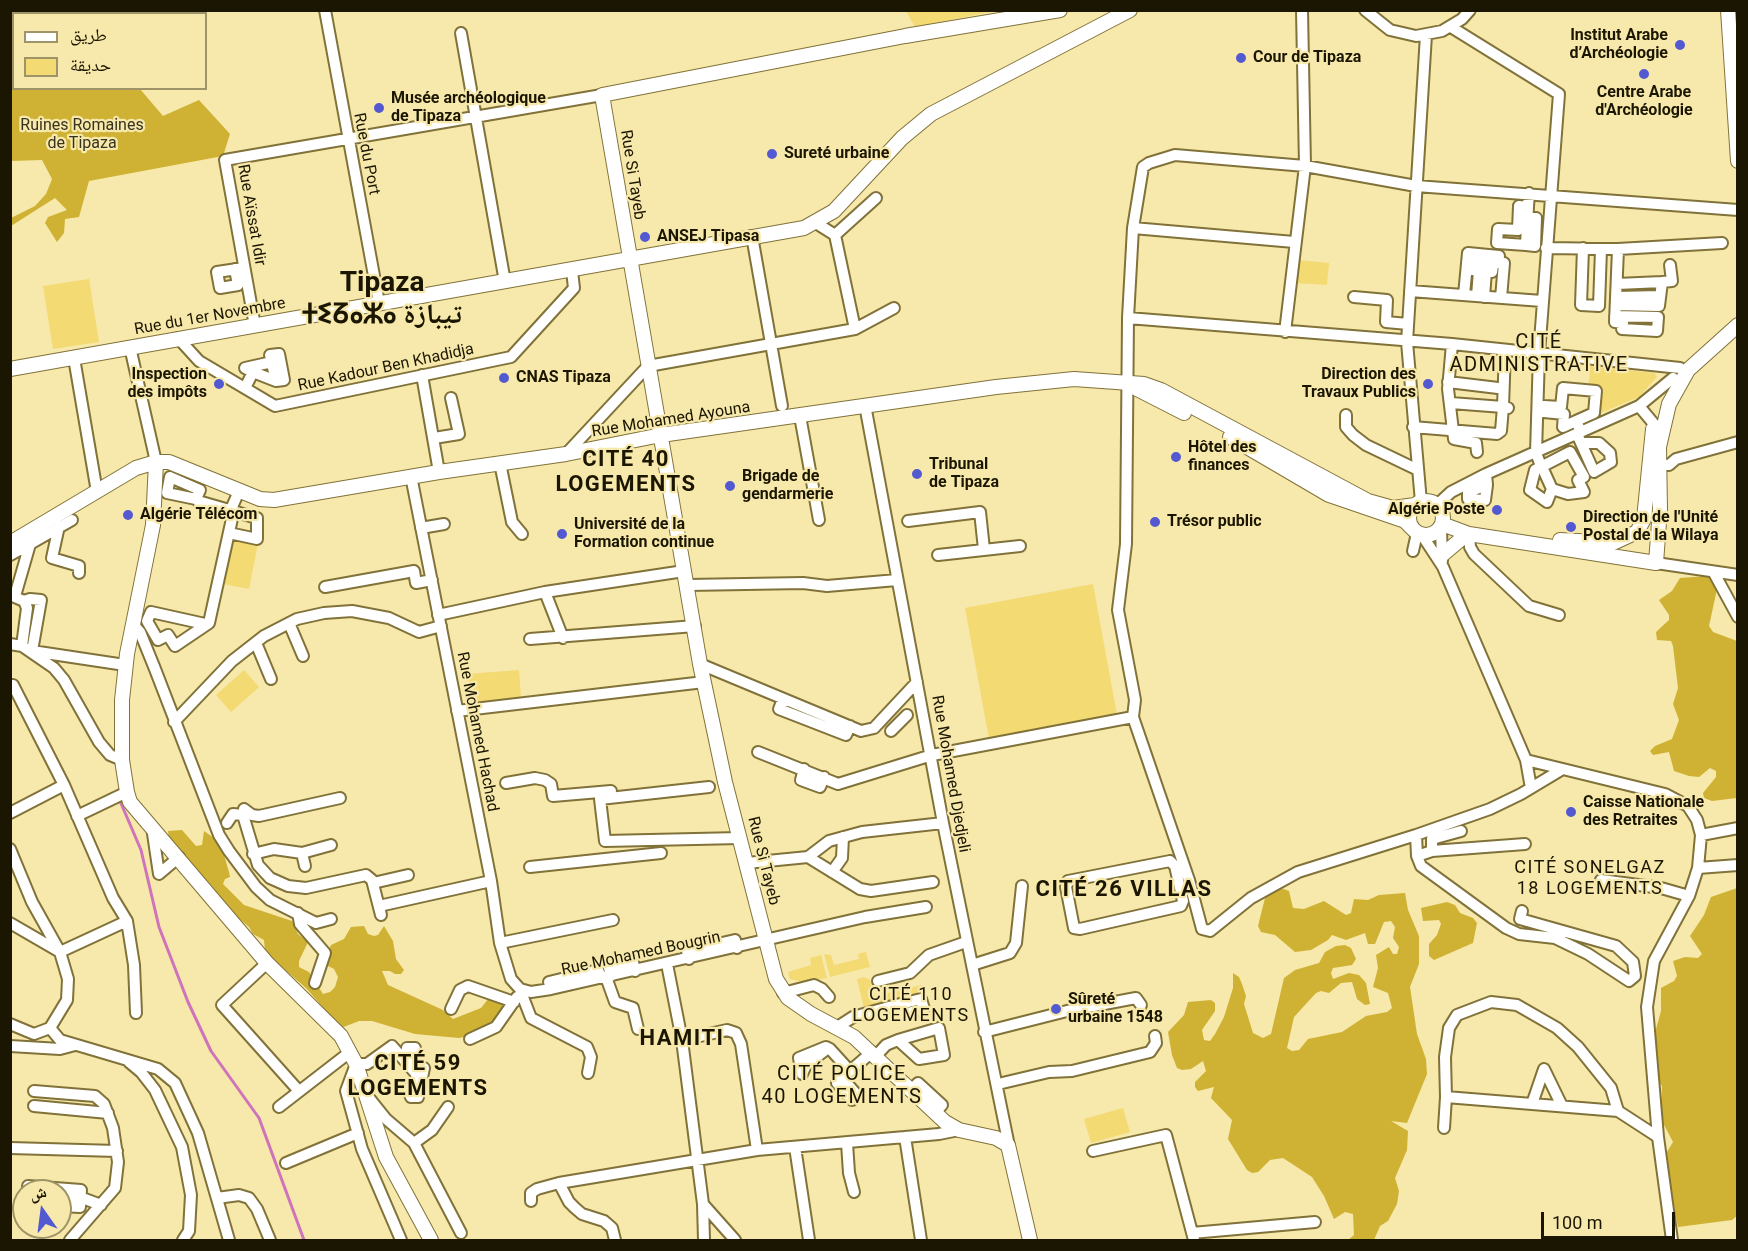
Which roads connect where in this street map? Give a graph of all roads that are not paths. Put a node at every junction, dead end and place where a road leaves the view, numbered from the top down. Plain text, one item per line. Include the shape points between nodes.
1 (325, 10) edge
2 (1060, 10) edge
3 (1302, 10) edge
4 (1365, 10) edge
5 (1470, 10) edge
6 (1728, 10) edge
7 (1124, 11) edge
8 (1451, 27) junction
9 (461, 33) dead end
10 (1426, 35) junction
11 (602, 95) junction
12 (476, 116) junction
13 (348, 138) junction
14 (1737, 160) edge
15 (1305, 166) junction
16 (1416, 186) junction
17 (1529, 193) junction
18 (1550, 194) junction
19 (876, 198) dead end
20 (1737, 210) edge
21 (1528, 212) junction
22 (816, 223) junction
23 (1133, 228) junction
24 (836, 235) junction
25 (752, 236) junction
26 (1294, 242) junction
27 (1722, 243) dead end
28 (1546, 248) junction
29 (1583, 248) junction
30 (1601, 249) junction
31 (1618, 249) junction
32 (628, 260) junction
33 (1670, 265) dead end
34 (572, 271) junction
35 (505, 282) junction
36 (1661, 289) junction
37 (1410, 291) junction
38 (1464, 296) junction
39 (1354, 297) dead end
40 (1501, 298) junction
41 (1616, 299) junction
42 (1542, 301) junction
43 (379, 303) junction
44 (894, 308) dead end
45 (1737, 315) edge
46 (1128, 318) junction
47 (1408, 324) junction
48 (1737, 325) edge
49 (255, 326) junction
50 (855, 329) junction
51 (1284, 332) junction
52 (178, 338) junction
53 (1407, 342) junction
54 (1452, 344) junction
55 (772, 346) junction
56 (130, 348) junction
57 (1505, 350) junction
58 (1539, 354) junction
59 (74, 358) junction
60 (648, 366) junction
61 (10, 369) edge
62 (254, 369) junction
63 (1677, 373) junction
64 (422, 375) junction
65 (1448, 382) junction
66 (1127, 383) junction
67 (244, 388) junction
68 (1498, 388) dead end
69 (452, 398) dead end
70 (1451, 403) junction
71 (865, 405) junction
72 (782, 406) dead end
73 (1639, 406) junction
74 (1506, 408) junction
75 (1346, 415) dead end
76 (800, 416) junction
77 (1576, 421) junction
78 (1654, 424) junction
79 (1413, 427) junction
80 (661, 435) junction
81 (1450, 436) junction
82 (1580, 436) junction
83 (434, 438) junction
84 (1737, 442) edge
85 (1477, 452) dead end
86 (1536, 453) junction
87 (566, 454) junction
88 (156, 462) junction
89 (500, 463) junction
90 (1659, 465) junction
91 (1541, 466) junction
92 (1416, 469) junction
93 (439, 472) junction
94 (411, 476) junction
95 (168, 484) dead end
96 (1552, 489) junction
97 (239, 491) junction
98 (97, 492) junction
99 (1418, 504) junction
100 (1441, 518) junction
101 (72, 520) dead end
102 (819, 520) dead end
103 (908, 521) dead end
104 (231, 523) junction
105 (444, 524) dead end
106 (59, 526) junction
107 (1641, 527) junction
108 (422, 528) junction
109 (256, 529) dead end
110 (1418, 532) junction
111 (522, 534) dead end
112 (1468, 534) junction
113 (10, 543) edge
114 (1658, 543) junction
115 (30, 544) junction
116 (1020, 546) dead end
117 (984, 549) junction
118 (1413, 551) dead end
119 (10, 555) edge
120 (938, 555) dead end
121 (1442, 561) junction
122 (1656, 563) junction
123 (79, 573) dead end
124 (1714, 573) junction
125 (1737, 575) edge
126 (686, 578) junction
127 (432, 580) junction
128 (897, 580) junction
129 (325, 587) dead end
130 (545, 592) junction
131 (16, 597) edge
132 (1559, 615) dead end
133 (1737, 617) edge
134 (440, 620) junction
135 (289, 623) junction
136 (133, 624) junction
137 (205, 624) junction
138 (695, 626) junction
139 (563, 638) junction
140 (530, 639) dead end
141 (256, 642) junction
142 (10, 644) edge
143 (27, 649) junction
144 (303, 656) dead end
145 (700, 664) junction
146 (125, 665) junction
147 (271, 679) dead end
148 (704, 682) junction
149 (917, 682) junction
150 (10, 687) edge
151 (457, 711) junction
152 (888, 714) junction
153 (907, 715) dead end
154 (1133, 717) junction
155 (174, 722) junction
156 (758, 752) dead end
157 (932, 755) junction
158 (1526, 759) junction
159 (122, 760) junction
160 (1560, 770) junction
161 (725, 782) junction
162 (506, 783) dead end
163 (64, 785) junction
164 (709, 787) dead end
165 (1532, 788) junction
166 (122, 795) junction
167 (340, 798) dead end
168 (10, 813) edge
169 (77, 816) junction
170 (227, 823) junction
171 (943, 823) junction
172 (152, 827) junction
173 (1737, 828) edge
174 (1461, 831) dead end
175 (1416, 835) junction
176 (1701, 835) junction
177 (843, 837) junction
178 (740, 838) junction
179 (605, 841) junction
180 (1525, 844) dead end
181 (331, 845) dead end
182 (10, 849) edge
183 (229, 851) junction
184 (1432, 851) junction
185 (302, 853) junction
186 (661, 853) dead end
187 (253, 854) junction
188 (1417, 856) junction
189 (179, 857) junction
190 (807, 857) junction
191 (608, 859) junction
192 (747, 863) junction
193 (1736, 865) edge
194 (305, 866) dead end
195 (530, 867) dead end
196 (1703, 868) junction
197 (832, 872) junction
198 (408, 875) dead end
199 (1601, 880) dead end
200 (491, 881) junction
201 (933, 882) dead end
202 (373, 883) junction
203 (1022, 886) dead end
204 (1689, 896) junction
205 (1196, 904) junction
206 (1182, 905) junction
207 (926, 907) dead end
208 (1522, 911) dead end
209 (298, 913) junction
210 (331, 919) dead end
211 (613, 920) dead end
212 (127, 921) junction
213 (10, 923) edge
214 (767, 939) junction
215 (966, 942) junction
216 (500, 943) junction
217 (60, 952) junction
218 (267, 963) junction
219 (661, 965) junction
220 (972, 966) junction
221 (606, 977) junction
222 (878, 981) dead end
223 (315, 983) dead end
224 (521, 991) junction
225 (783, 993) junction
226 (829, 998) dead end
227 (514, 1002) junction
228 (896, 1005) dead end
229 (1141, 1005) dead end
230 (451, 1009) dead end
231 (136, 1013) dead end
232 (10, 1024) edge
233 (839, 1026) junction
234 (51, 1028) junction
235 (638, 1029) dead end
236 (984, 1032) junction
237 (1155, 1036) dead end
238 (470, 1039) dead end
239 (682, 1040) junction
240 (898, 1040) dead end
241 (75, 1044) junction
242 (11, 1046) edge
243 (828, 1048) dead end
244 (10, 1051) edge
245 (874, 1054) junction
246 (353, 1058) junction
247 (123, 1059) junction
248 (405, 1061) dead end
249 (588, 1073) dead end
250 (998, 1084) junction
251 (298, 1090) junction
252 (33, 1091) dead end
253 (366, 1094) junction
254 (1446, 1097) junction
255 (1532, 1104) junction
256 (34, 1106) dead end
257 (1562, 1106) junction
258 (279, 1107) dead end
259 (448, 1107) dead end
260 (1618, 1111) junction
261 (108, 1113) junction
262 (1444, 1128) dead end
263 (958, 1130) junction
264 (358, 1133) junction
265 (905, 1137) junction
266 (1658, 1137) junction
267 (414, 1143) junction
268 (847, 1143) junction
269 (1009, 1146) junction
270 (795, 1147) junction
271 (10, 1148) edge
272 (757, 1150) junction
273 (117, 1151) junction
274 (1093, 1151) dead end
275 (697, 1162) junction
276 (285, 1163) dead end
277 (559, 1184) junction
278 (72, 1189) edge
279 (854, 1192) dead end
280 (72, 1198) edge
281 (217, 1198) junction
282 (80, 1199) junction
283 (531, 1201) dead end
284 (704, 1204) junction
285 (101, 1205) junction
286 (72, 1207) edge
287 (1315, 1222) dead end
288 (461, 1233) dead end
289 (1193, 1237) edge
290 (70, 1240) edge
291 (183, 1240) edge
292 (229, 1240) edge
293 (270, 1240) edge
294 (401, 1240) edge
295 (431, 1240) edge
296 (615, 1240) edge
297 (704, 1240) edge
298 (735, 1240) edge
299 (809, 1240) edge
300 (921, 1240) edge
301 (1030, 1240) edge
302 (1672, 1240) edge

1 - 13 street, Rue du Port
2 - 11 main road
3 - 15 street
4 - 10 street via 1390,30
5 - 8 street
6 - 14 main road
7 - 22 main road via 931,114 902,138 834,211
8 - 10 street
8 - 18 street via 1559,94
9 - 12 street
10 - 16 street
11 - 12 street
11 - 32 main road, Rue Si Tayeb
12 - 13 street
12 - 35 street
13 - 43 street, Rue du Port
13 - 49 street, Rue Aïssat Idir via 225,160 240,268
15 - 16 street
15 - 23 street via 1175,155 1149,163 1142,171
15 - 26 street
16 - 17 street
16 - 37 street
17 - 18 street
17 - 21 street
18 - 20 street
18 - 28 street
19 - 24 street
21 - 21 street via 1519,206 1518,230 1498,229 1497,243 1526,245
22 - 24 street
22 - 25 main road, Rue du 1er Novembre
23 - 26 street
23 - 46 street
24 - 50 street
25 - 32 main road, Rue du 1er Novembre
25 - 55 street
26 - 51 street
27 - 31 street
28 - 29 street
28 - 42 street
29 - 30 street
29 - 30 street via 1581,305 1599,306
30 - 31 street
31 - 41 street
32 - 34 main road, Rue du 1er Novembre
32 - 60 main road, Rue Si Tayeb
33 - 36 street via 1672,281
34 - 35 main road, Rue du 1er Novembre
34 - 64 street, Rue Kadour Ben Khadidja via 574,288 511,357
35 - 43 main road, Rue du 1er Novembre
36 - 41 street
36 - 41 street via 1659,306
37 - 38 street
37 - 47 street
38 - 40 street
38 - 40 street via 1468,253 1499,256 1498,263 1504,263
39 - 47 street via 1387,300 1386,322
40 - 42 street
42 - 58 street
43 - 49 main road, Rue du 1er Novembre
44 - 50 street
45 - 63 main road
46 - 51 street
46 - 66 street
47 - 53 street
48 - 90 main road via 1693,364 1673,393 1663,424
49 - 52 main road, Rue du 1er Novembre
50 - 55 street
51 - 53 street
52 - 56 main road, Rue du 1er Novembre
52 - 67 street, Rue Kadour Ben Khadidja via 199,361
53 - 54 street
53 - 79 street
54 - 57 street
54 - 65 street
55 - 60 street
55 - 72 street
56 - 59 main road, Rue du 1er Novembre
56 - 88 street
57 - 58 street
57 - 74 street
58 - 63 street
58 - 86 street
59 - 61 main road, Rue du 1er Novembre
59 - 98 street
60 - 80 main road, Rue Si Tayeb
60 - 87 street
62 - 62 street via 272,362 270,355 279,354 284,380 276,381
62 - 67 street
63 - 73 street
63 - 78 main road via 1665,392
64 - 67 street, Rue Kadour Ben Khadidja via 274,406
64 - 83 street
65 - 68 street
65 - 70 street
66 - 71 main road, Rue Mohamed Ayouna via 1074,379
66 - 99 main road, Rue Mohamed Ayouna via 1161,390 1368,501 1393,508
66 - 110 main road via 1329,495 1405,521
66 - 154 street via 1126,544 1118,598 1135,700
69 - 83 street via 459,434
70 - 74 street
70 - 81 street
71 - 76 main road, Rue Mohamed Ayouna
71 - 128 street, Rue Mohamed Djedjeli
73 - 78 street
73 - 82 street
74 - 81 street via 1499,433
75 - 92 street via 1350,432 1366,445
76 - 80 main road, Rue Mohamed Ayouna
76 - 102 street
77 - 77 street via 1594,413 1596,390 1563,388 1561,407 1545,406 1544,412 1564,414 1563,427
77 - 82 street
78 - 107 main road
79 - 81 street
79 - 92 street
80 - 87 main road, Rue Mohamed Ayouna
80 - 126 main road, Rue Si Tayeb
81 - 85 street via 1476,443
82 - 86 street
83 - 93 street
84 - 90 street
86 - 91 street
86 - 100 street via 1486,480 1451,492
87 - 89 main road, Rue Mohamed Ayouna
88 - 97 main road, Rue Mohamed Ayouna via 169,462
88 - 98 main road via 136,468
88 - 136 main road via 153,525
89 - 93 main road, Rue Mohamed Ayouna
89 - 111 street via 512,522
90 - 114 main road
91 - 96 street
91 - 96 street via 1534,470 1530,490 1547,502
91 - 96 street via 1570,452 1584,477 1578,480 1582,493
92 - 99 street
93 - 94 main road, Rue Mohamed Ayouna
94 - 97 main road, Rue Mohamed Ayouna via 274,500
94 - 108 street, Rue Mohamed Hachad
95 - 104 street via 193,493
97 - 104 street
98 - 113 main road
99 - 100 main road, Rue Mohamed Ayouna
99 - 110 main road via 1409,519
100 - 107 main road via 1466,526 1584,542 1622,540
100 - 110 main road via 1432,534
100 - 112 main road
100 - 121 street
101 - 106 street
103 - 117 street via 980,512
104 - 109 street
104 - 137 street via 209,622
105 - 108 street
106 - 115 street
106 - 123 street via 52,558 79,566
107 - 114 main road
108 - 127 street, Rue Mohamed Hachad
110 - 118 street
110 - 121 street
112 - 121 main road
112 - 122 main road
112 - 132 street via 1474,554 1529,606
114 - 122 main road
115 - 119 street
115 - 131 street
116 - 117 street
117 - 120 street
121 - 158 street
122 - 124 street
124 - 125 street
124 - 133 street
126 - 128 street via 827,586
126 - 130 street
126 - 138 main road, Rue Si Tayeb
127 - 129 street via 416,583 414,571
127 - 134 street, Rue Mohamed Hachad
128 - 149 street, Rue Mohamed Djedjeli
130 - 134 street
130 - 139 street
131 - 143 street via 27,608
131 - 143 street via 46,601
134 - 135 street via 419,632 380,616 343,611 315,614
134 - 151 street, Rue Mohamed Hachad
135 - 141 street
135 - 144 street
136 - 146 main road
136 - 155 street via 140,632
137 - 137 street via 151,612 147,621 158,640 168,635 174,646
138 - 139 street
138 - 145 main road, Rue Si Tayeb
139 - 140 street
141 - 147 street
141 - 155 street via 208,684
142 - 143 street
143 - 146 street
143 - 159 street via 64,680 99,742
145 - 148 main road, Rue Si Tayeb
145 - 152 street via 861,731 871,730
146 - 159 main road
148 - 151 street
148 - 161 main road, Rue Si Tayeb
149 - 152 street
149 - 157 street, Rue Mohamed Djedjeli
150 - 163 street via 13,685
151 - 200 street, Rue Mohamed Hachad
152 - 153 street via 895,727
154 - 157 street
154 - 205 street
155 - 183 street
156 - 157 street via 843,784
157 - 171 street, Rue Mohamed Djedjeli
158 - 160 street
158 - 165 street
159 - 166 main road
160 - 165 street
160 - 176 street via 1677,798 1693,813
161 - 162 street via 553,796 551,784 545,780
161 - 178 main road, Rue Si Tayeb
163 - 168 street
163 - 169 street
164 - 179 street via 600,799
165 - 175 street via 1490,809
166 - 169 street
166 - 172 main road
167 - 170 street via 259,816 237,808 229,814
169 - 212 street
170 - 183 street
170 - 187 street via 233,814 246,817
171 - 177 street
171 - 215 street, Rue Mohamed Djedjeli
172 - 189 main road
172 - 189 street via 159,874
173 - 176 street
174 - 184 street via 1432,839
175 - 188 street
175 - 205 street via 1298,872 1251,898 1210,931 1202,929
176 - 196 street
177 - 190 street
177 - 197 street via 842,858
178 - 179 street
178 - 192 main road, Rue Si Tayeb
179 - 191 street
180 - 184 street
181 - 185 street
182 - 217 street via 32,902
183 - 209 street via 270,900
184 - 188 street
185 - 187 street via 274,849
185 - 194 street
186 - 191 street
187 - 202 street via 263,872 288,886 306,888 363,874
188 - 208 street via 1421,866 1506,928 1519,934 1555,938 1629,981 1635,976 1633,962 1616,946 1520,919
189 - 218 main road
190 - 192 street
190 - 197 street
191 - 195 street
192 - 214 main road, Rue Si Tayeb
193 - 196 street
196 - 204 street
197 - 201 street via 871,891
198 - 202 street
199 - 204 street
200 - 202 street via 380,910
200 - 216 street, Rue Mohamed Hachad
203 - 220 street via 1016,944 1010,953
204 - 266 street via 1654,961 1648,991
205 - 206 street
206 - 206 street via 1175,866 1170,861 1065,885 1078,930
207 - 214 street, Rue Mohamed Bougrin
209 - 210 street via 316,923
209 - 223 street via 300,924 325,953
211 - 216 street
212 - 217 street
212 - 231 street via 134,958
213 - 217 street
214 - 219 street, Rue Mohamed Bougrin via 737,948 735,940 687,951 685,960
214 - 225 main road, Rue Si Tayeb
215 - 220 street, Rue Mohamed Djedjeli
215 - 222 street via 929,955 910,973
216 - 224 street, Rue Mohamed Hachad via 511,979
217 - 234 street via 68,979 67,1000
218 - 246 main road via 341,1036
218 - 251 street via 222,1005
219 - 221 street, Rue Mohamed Bougrin via 635,971 633,962 609,968
219 - 239 street
220 - 236 street, Rue Mohamed Djedjeli
221 - 224 street, Rue Mohamed Bougrin via 598,970 549,982 551,989
221 - 235 street via 615,1002 633,1008
224 - 227 street
224 - 249 street, Rue Mohamed Hachad via 531,1018 587,1047 591,1057
225 - 226 street via 814,985
225 - 233 main road via 811,1014
227 - 230 street via 468,986 460,989
227 - 238 street via 495,1027
228 - 233 street via 853,1017
229 - 236 street via 1136,998
232 - 234 street via 34,1034
233 - 245 main road
234 - 241 street via 60,1040
236 - 250 street, Rue Mohamed Djedjeli
237 - 250 street via 1156,1043 1150,1052
239 - 272 street via 727,1030 736,1033
239 - 275 street
240 - 245 street
241 - 242 street via 60,1049
241 - 247 street
242 - 244 street
243 - 245 street via 846,1075
245 - 263 main road
246 - 248 street via 367,1064 392,1046
246 - 251 street
246 - 253 main road
246 - 264 street via 346,1091
247 - 281 street via 158,1068 175,1083 198,1133
247 - 291 street via 141,1072 155,1090 182,1147 191,1195 189,1231
250 - 269 street, Rue Mohamed Djedjeli
251 - 258 street
252 - 261 street via 95,1096
253 - 267 street via 386,1119
253 - 295 main road via 386,1157
254 - 255 street
254 - 260 street via 1449,1028 1457,1015 1491,1002 1517,1005 1557,1028 1611,1088
254 - 262 street
255 - 257 street
255 - 257 street via 1544,1069
256 - 261 street
257 - 260 street
259 - 267 street via 432,1130
260 - 266 street
261 - 273 street
263 - 265 street
263 - 269 main road via 996,1138
264 - 276 street
264 - 294 street
265 - 268 street
265 - 300 street
266 - 302 street
267 - 288 street
268 - 270 street
268 - 279 street
269 - 301 main road
270 - 272 street
270 - 299 street
271 - 273 street
272 - 275 street
273 - 285 street via 118,1179
274 - 289 street via 1166,1135
275 - 277 street
275 - 284 street
277 - 283 street via 537,1189 531,1193
277 - 296 street via 569,1202 582,1214 612,1228
278 - 282 street via 81,1190
280 - 282 street
281 - 292 street
281 - 293 street via 249,1198
282 - 285 street
282 - 286 street via 80,1207
284 - 297 street
284 - 298 street
285 - 290 street
287 - 289 street

